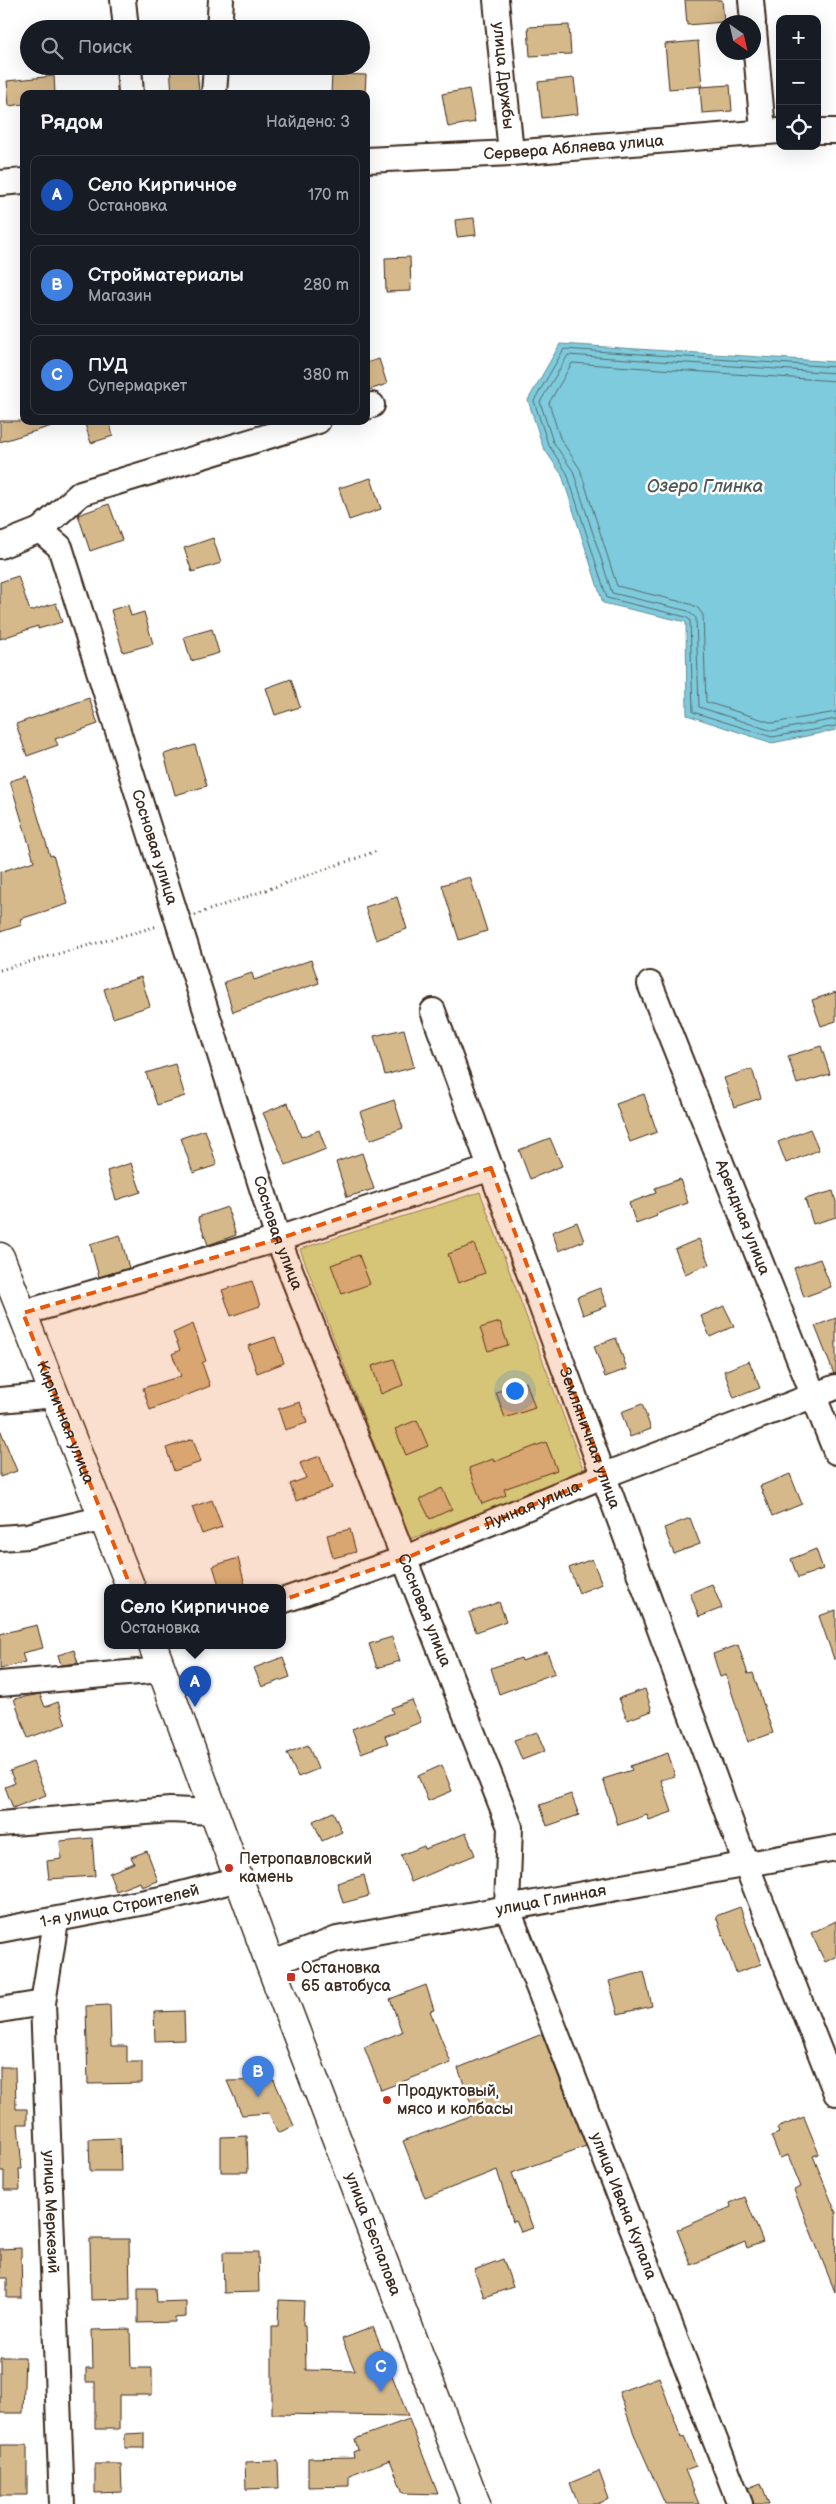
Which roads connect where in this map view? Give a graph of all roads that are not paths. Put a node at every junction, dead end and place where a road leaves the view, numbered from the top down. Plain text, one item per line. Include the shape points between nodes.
1 (123, 0) edge
2 (220, 0) edge
3 (496, 0) edge
4 (750, 0) edge
5 (752, 15) edge
6 (125, 20) edge
7 (219, 20) edge
8 (759, 60) edge
9 (130, 75) edge
10 (215, 75) edge
11 (131, 90) edge
12 (214, 90) edge
13 (772, 130) edge
14 (821, 131) edge
15 (836, 132) edge
16 (511, 152) junction
17 (370, 160) edge
18 (20, 181) edge
19 (0, 183) edge
20 (305, 425) edge
21 (40, 530) junction
22 (0, 546) edge
23 (650, 984) dead end
24 (434, 1011) dead end
25 (491, 1168) junction
26 (278, 1239) junction
27 (0, 1258) edge
28 (23, 1313) junction
29 (825, 1391) edge
30 (56, 1395) junction
31 (0, 1400) edge
32 (836, 1452) edge
33 (605, 1475) junction
34 (105, 1518) junction
35 (0, 1538) edge
36 (406, 1558) junction
37 (130, 1584) edge
38 (286, 1600) edge
39 (157, 1658) edge
40 (0, 1684) edge
41 (213, 1812) junction
42 (0, 1824) edge
43 (836, 1848) edge
44 (746, 1864) junction
45 (239, 1878) junction
46 (507, 1907) junction
47 (56, 1921) junction
48 (0, 1930) edge
49 (270, 1964) junction
50 (43, 2004) junction
51 (0, 2010) edge
52 (836, 2094) edge
53 (62, 2504) edge
54 (476, 2504) edge
55 (740, 2504) edge

1 - 6 street
2 - 7 street
3 - 16 street, улица Дружбы
4 - 5 street
8 - 13 street
9 - 11 street
10 - 12 street
13 - 16 street, Сервера Абляева улица
14 - 15 street
16 - 17 street, Сервера Абляева улица
18 - 19 street
20 - 21 street via 81,493
21 - 22 street
21 - 26 street, Сосновая улица via 60,547
23 - 29 street, Арендная улица
24 - 25 street, Земляничная улица
25 - 26 street
25 - 33 street, Земляничная улица
26 - 28 street
26 - 36 street, Сосновая улица
27 - 28 main road, Кирпичная улица
28 - 30 main road, Кирпичная улица
29 - 32 street, Арендная улица
29 - 33 street, Лунная улица
30 - 31 street
30 - 34 main road, Кирпичная улица
33 - 36 street, Лунная улица
33 - 44 street, Земляничная улица
34 - 35 street via 28,1536
34 - 37 main road, Кирпичная улица
36 - 38 street, Лунная улица
36 - 46 street, Сосновая улица via 510,1827
39 - 40 street
39 - 41 main road
41 - 42 street via 170,1810
41 - 45 main road
43 - 44 street, улица Глинная
44 - 46 street, улица Глинная
44 - 52 street, Земляничная улица
45 - 47 street, 1-я улица Строителей via 166,1898
45 - 49 main road
46 - 49 street, улица Глинная via 337,1939
46 - 55 street, улица Ивана Купала
47 - 48 street, 1-я улица Строителей
47 - 50 street, улица Меркезий
49 - 54 main road, улица Беспалова
50 - 51 street
50 - 53 street, улица Меркезий

